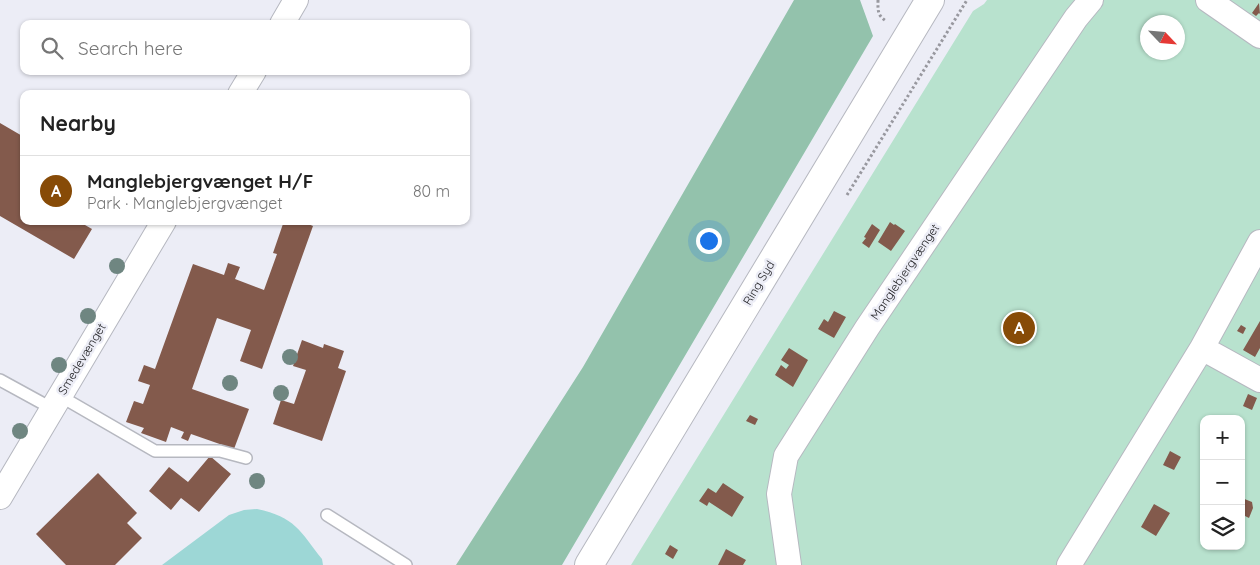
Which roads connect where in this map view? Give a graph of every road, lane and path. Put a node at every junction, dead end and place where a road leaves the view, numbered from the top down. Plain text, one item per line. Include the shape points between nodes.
1 (296, 0) edge
2 (930, 0) edge
3 (1091, 0) edge
4 (1208, 0) edge
5 (284, 20) edge
6 (1260, 36) edge
7 (252, 75) edge
8 (242, 90) edge
9 (162, 225) edge
10 (1260, 242) edge
11 (1202, 348) junction
12 (0, 380) edge
13 (1260, 380) edge
14 (56, 402) junction
15 (246, 458) dead end
16 (0, 497) edge
17 (327, 515) dead end
18 (406, 565) edge
19 (589, 565) edge
20 (789, 565) edge
21 (1069, 565) edge

1 - 5 street
2 - 19 main road, Ring Syd
3 - 20 street, Manglebjergvænget via 867,328 786,456 779,494
4 - 6 street
7 - 8 street
9 - 14 street, Smedevænget
10 - 11 street
11 - 13 street
11 - 21 street
12 - 14 lane
14 - 15 lane via 155,451 220,452
14 - 16 street, Smedevænget
17 - 18 lane

